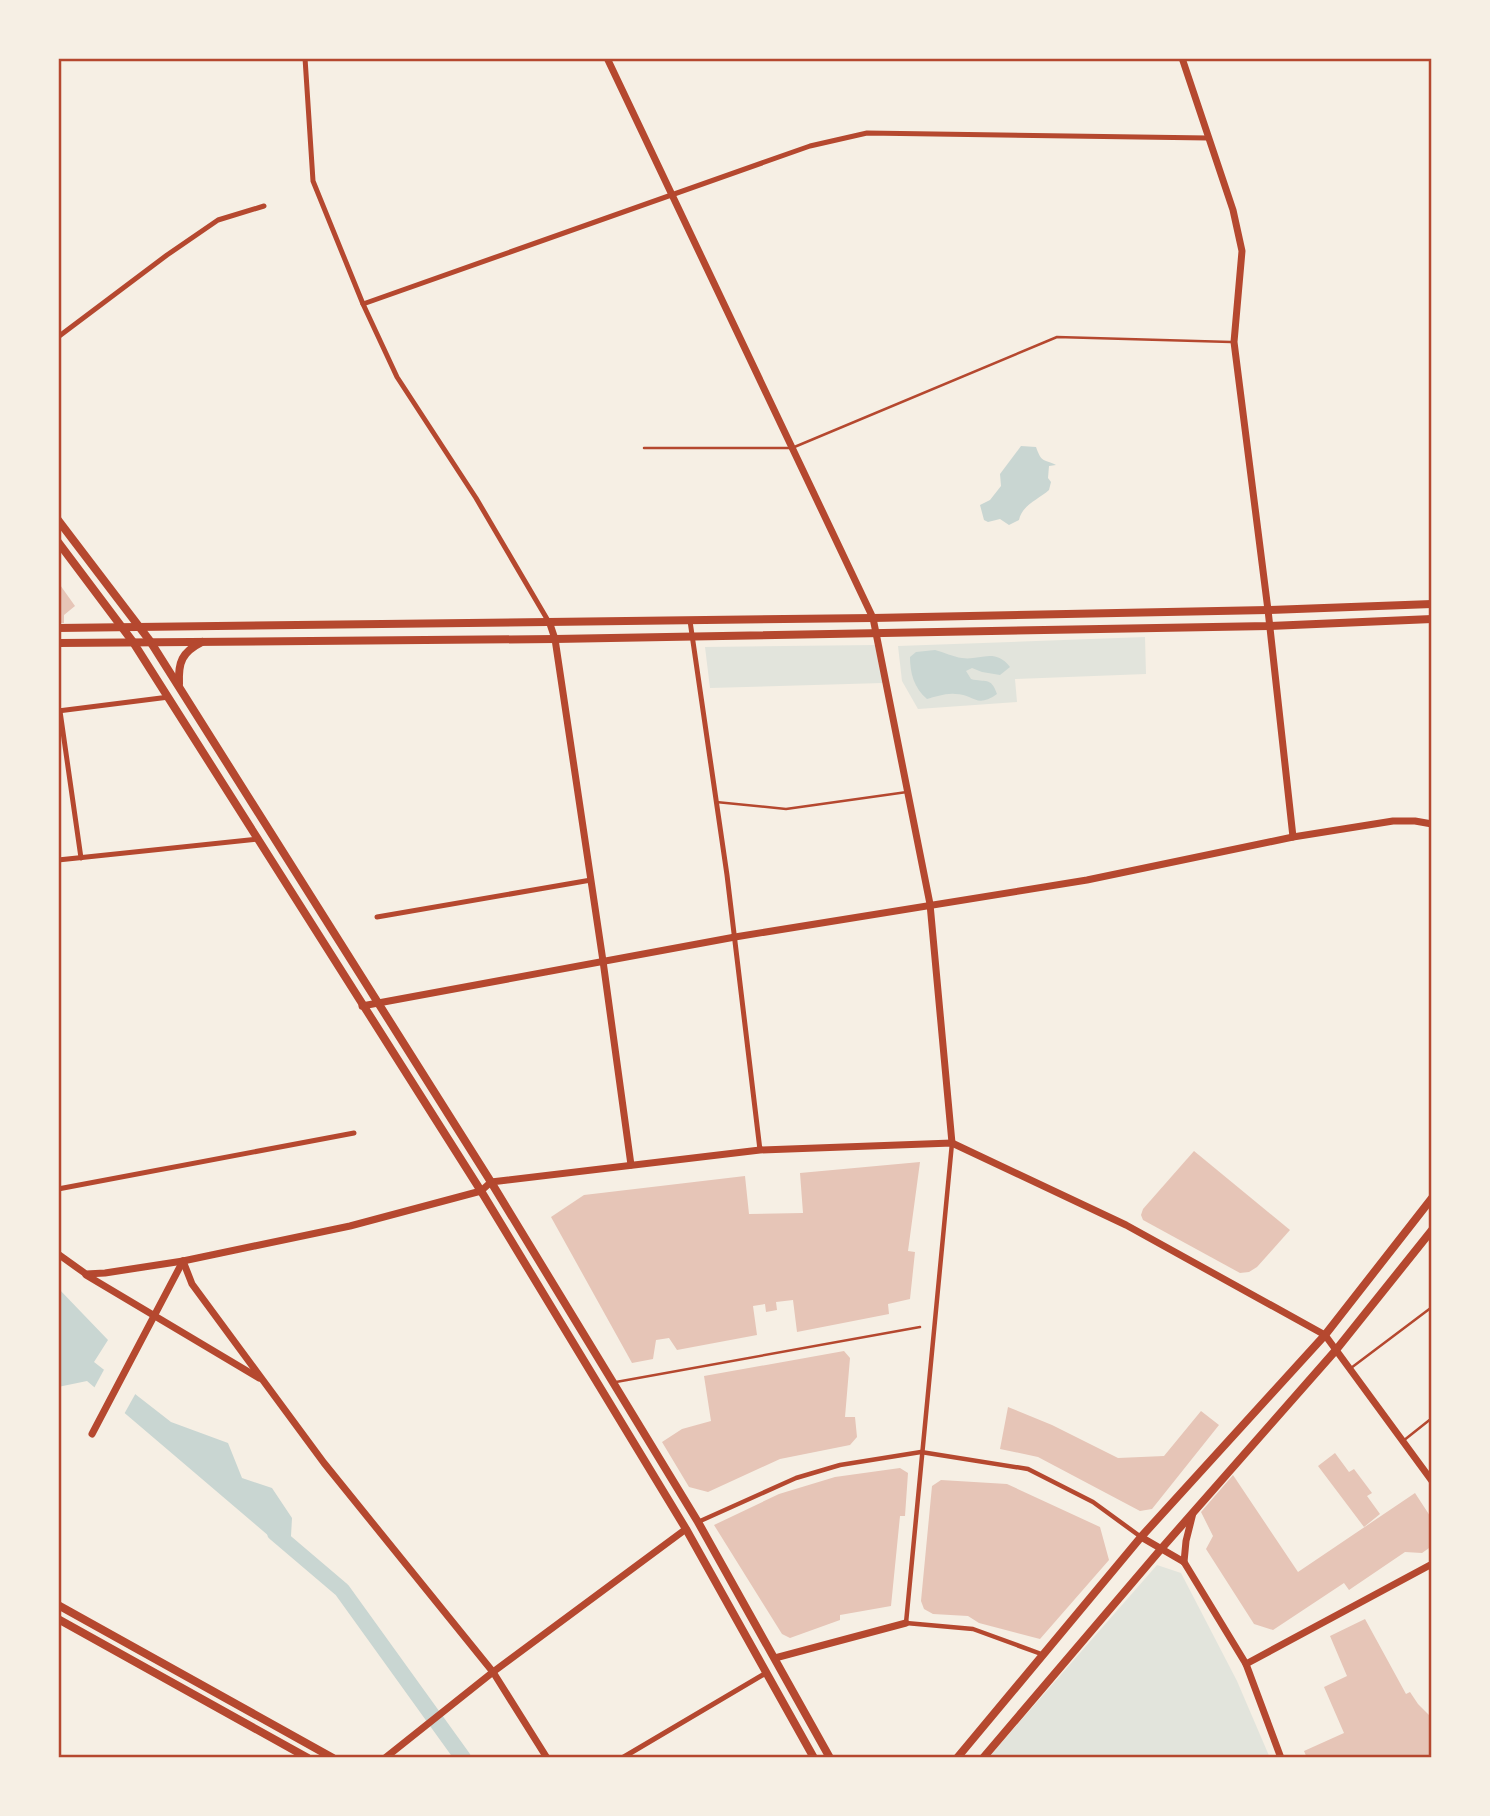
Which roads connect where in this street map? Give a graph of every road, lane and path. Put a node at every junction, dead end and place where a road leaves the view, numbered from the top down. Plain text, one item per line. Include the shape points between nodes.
1 (305, 58) edge
2 (607, 58) edge
3 (1182, 58) edge
4 (1208, 138) junction
5 (674, 195) junction
6 (264, 206) dead end
7 (363, 304) junction
8 (58, 337) edge
9 (1234, 342) junction
10 (644, 448) dead end
11 (792, 448) junction
12 (58, 520) edge
13 (58, 542) edge
14 (1432, 604) edge
15 (1268, 610) junction
16 (873, 618) junction
17 (1432, 619) edge
18 (690, 621) junction
19 (550, 624) junction
20 (1269, 625) junction
21 (120, 627) junction
22 (139, 627) junction
23 (58, 628) edge
24 (877, 633) junction
25 (692, 636) junction
26 (555, 639) junction
27 (204, 640) junction
28 (150, 641) junction
29 (133, 642) junction
30 (58, 643) edge
31 (179, 687) junction
32 (169, 697) junction
33 (59, 711) edge
34 (908, 792) junction
35 (716, 802) junction
36 (1432, 824) edge
37 (1293, 837) junction
38 (259, 839) junction
39 (81, 858) junction
40 (58, 860) edge
41 (591, 880) junction
42 (930, 904) junction
43 (377, 917) dead end
44 (735, 937) junction
45 (603, 961) junction
46 (377, 1004) junction
47 (362, 1006) junction
48 (354, 1133) dead end
49 (952, 1143) junction
50 (760, 1150) junction
51 (631, 1165) junction
52 (491, 1182) junction
53 (58, 1189) edge
54 (481, 1191) junction
55 (1432, 1198) edge
56 (1432, 1230) edge
57 (58, 1254) edge
58 (183, 1261) junction
59 (86, 1274) junction
60 (1432, 1307) edge
61 (154, 1315) junction
62 (920, 1327) dead end
63 (1325, 1335) junction
64 (1336, 1350) junction
65 (1350, 1369) junction
66 (263, 1380) junction
67 (612, 1383) junction
68 (1432, 1418) edge
69 (92, 1434) dead end
70 (1403, 1441) junction
71 (921, 1452) junction
72 (1431, 1477) edge
73 (1193, 1513) junction
74 (698, 1522) junction
75 (687, 1530) junction
76 (1141, 1537) junction
77 (1161, 1549) junction
78 (1184, 1562) junction
79 (1432, 1564) edge
80 (58, 1605) edge
81 (58, 1619) edge
82 (906, 1623) junction
83 (1045, 1655) junction
84 (775, 1658) junction
85 (1245, 1664) junction
86 (493, 1672) junction
87 (766, 1673) junction
88 (388, 1756) edge
89 (309, 1758) edge
90 (333, 1758) edge
91 (547, 1758) edge
92 (622, 1758) edge
93 (814, 1758) edge
94 (830, 1758) edge
95 (957, 1758) edge
96 (983, 1758) edge
97 (1281, 1758) edge

1 - 7 street via 313,181
2 - 5 street
3 - 4 street
4 - 5 street via 861,133 810,146
4 - 9 street via 1242,251
5 - 7 street
5 - 11 street
6 - 8 street via 218,220
7 - 19 street via 397,377
9 - 11 lane via 1056,337
9 - 15 street
10 - 11 lane
11 - 16 street
12 - 22 main road
13 - 21 main road
14 - 15 main road
15 - 16 main road
15 - 20 street
16 - 18 main road
16 - 24 street
17 - 20 main road
18 - 19 main road
18 - 25 street
19 - 22 main road
19 - 26 street
20 - 24 main road
20 - 37 street
21 - 22 main road
21 - 23 main road
21 - 29 main road
22 - 28 main road
24 - 25 main road
24 - 34 street
25 - 26 main road
25 - 35 street
26 - 27 main road
26 - 41 street
27 - 28 main road
27 - 31 main road via 180,661
28 - 29 main road
28 - 31 main road
29 - 30 main road
29 - 32 main road
31 - 46 main road
32 - 33 street
32 - 38 main road
33 - 39 street
34 - 35 lane via 786,809
34 - 42 street
35 - 44 street
36 - 37 street via 1394,821
37 - 42 street via 1087,880
38 - 39 street
38 - 47 main road
39 - 40 street
41 - 43 street
41 - 45 street
42 - 44 street
42 - 49 street
44 - 45 street
44 - 50 street
45 - 46 street
45 - 51 street
46 - 47 street
46 - 52 main road
47 - 54 main road
48 - 53 street
49 - 50 street
49 - 63 street via 1126,1225
49 - 71 street
50 - 51 street
51 - 52 street
52 - 54 street
52 - 67 main road
54 - 58 street via 350,1226
54 - 75 main road
55 - 63 main road
56 - 64 main road
57 - 59 street
58 - 59 street
58 - 61 street
58 - 66 street via 192,1284
59 - 61 street
60 - 65 lane
61 - 66 street
61 - 69 street
62 - 67 lane
63 - 64 street
63 - 76 main road
64 - 65 street
64 - 73 main road
65 - 70 street
66 - 86 street via 324,1464
67 - 74 main road
68 - 70 lane
70 - 72 street
71 - 74 street via 840,1465 796,1478
71 - 76 street via 1028,1469 1093,1502
71 - 82 street
73 - 77 main road
73 - 78 street
74 - 75 main road
74 - 84 main road
75 - 86 street
75 - 87 main road
76 - 77 street
76 - 83 main road
77 - 78 street
77 - 96 main road
78 - 85 street
79 - 85 street
80 - 90 main road
81 - 89 main road
82 - 83 street via 973,1629
82 - 84 street
83 - 95 main road
84 - 94 main road
85 - 97 street
86 - 88 street
86 - 91 street
87 - 92 street
87 - 93 main road

